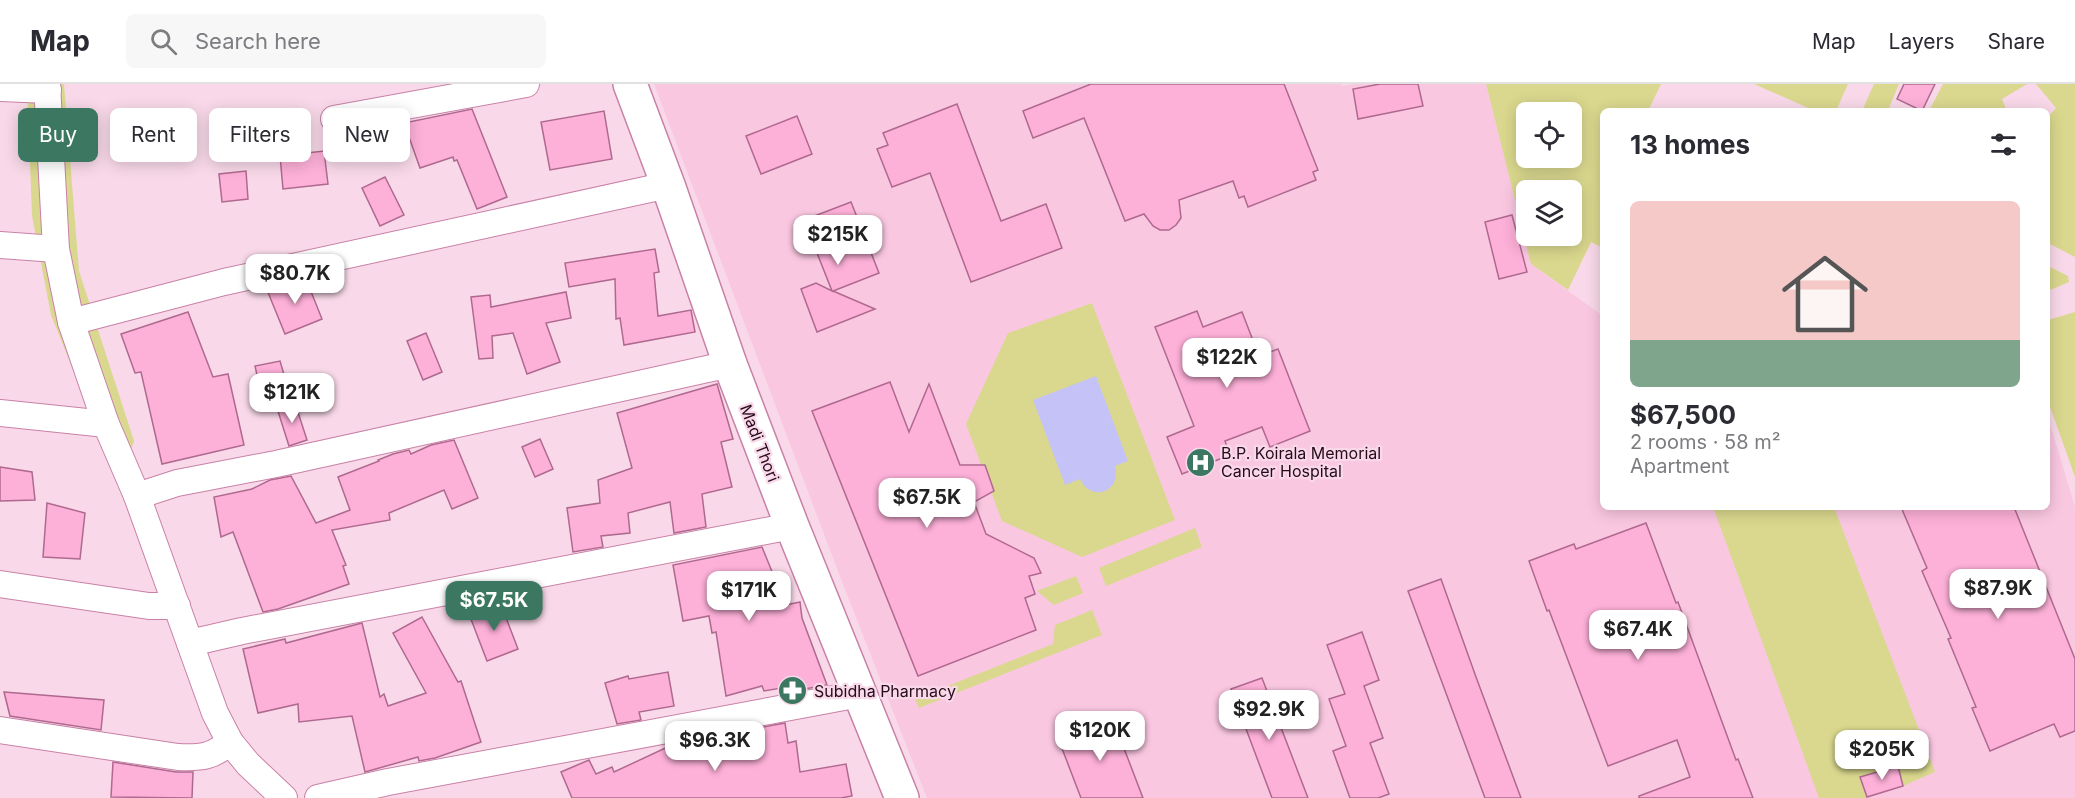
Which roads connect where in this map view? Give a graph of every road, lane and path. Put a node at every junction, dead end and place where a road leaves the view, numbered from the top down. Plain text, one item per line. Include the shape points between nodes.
1 (526, 84) edge
2 (630, 84) edge
3 (47, 87) edge
4 (0, 88) edge
5 (394, 108) edge
6 (668, 185) junction
7 (0, 245) edge
8 (56, 249) junction
9 (71, 322) junction
10 (730, 364) junction
11 (0, 414) edge
12 (106, 424) junction
13 (137, 496) junction
14 (792, 526) junction
15 (0, 584) edge
16 (177, 606) junction
17 (190, 644) junction
18 (860, 694) junction
19 (0, 730) edge
20 (230, 742) junction
21 (284, 798) edge
22 (318, 798) edge
23 (903, 798) edge

1 - 5 street
2 - 6 main road, Madi Thori
3 - 4 street
3 - 8 street
6 - 9 street via 224,282
6 - 10 main road, Madi Thori
7 - 8 street
8 - 9 street
9 - 12 street
10 - 13 street via 177,483
10 - 14 main road, Madi Thori
11 - 12 street
12 - 13 street
13 - 16 street
14 - 17 street
14 - 18 main road, Madi Thori
15 - 16 street via 149,606
16 - 17 street
17 - 20 street
18 - 22 street
18 - 23 main road, Madi Thori
19 - 20 street via 178,757 216,754
20 - 21 street

